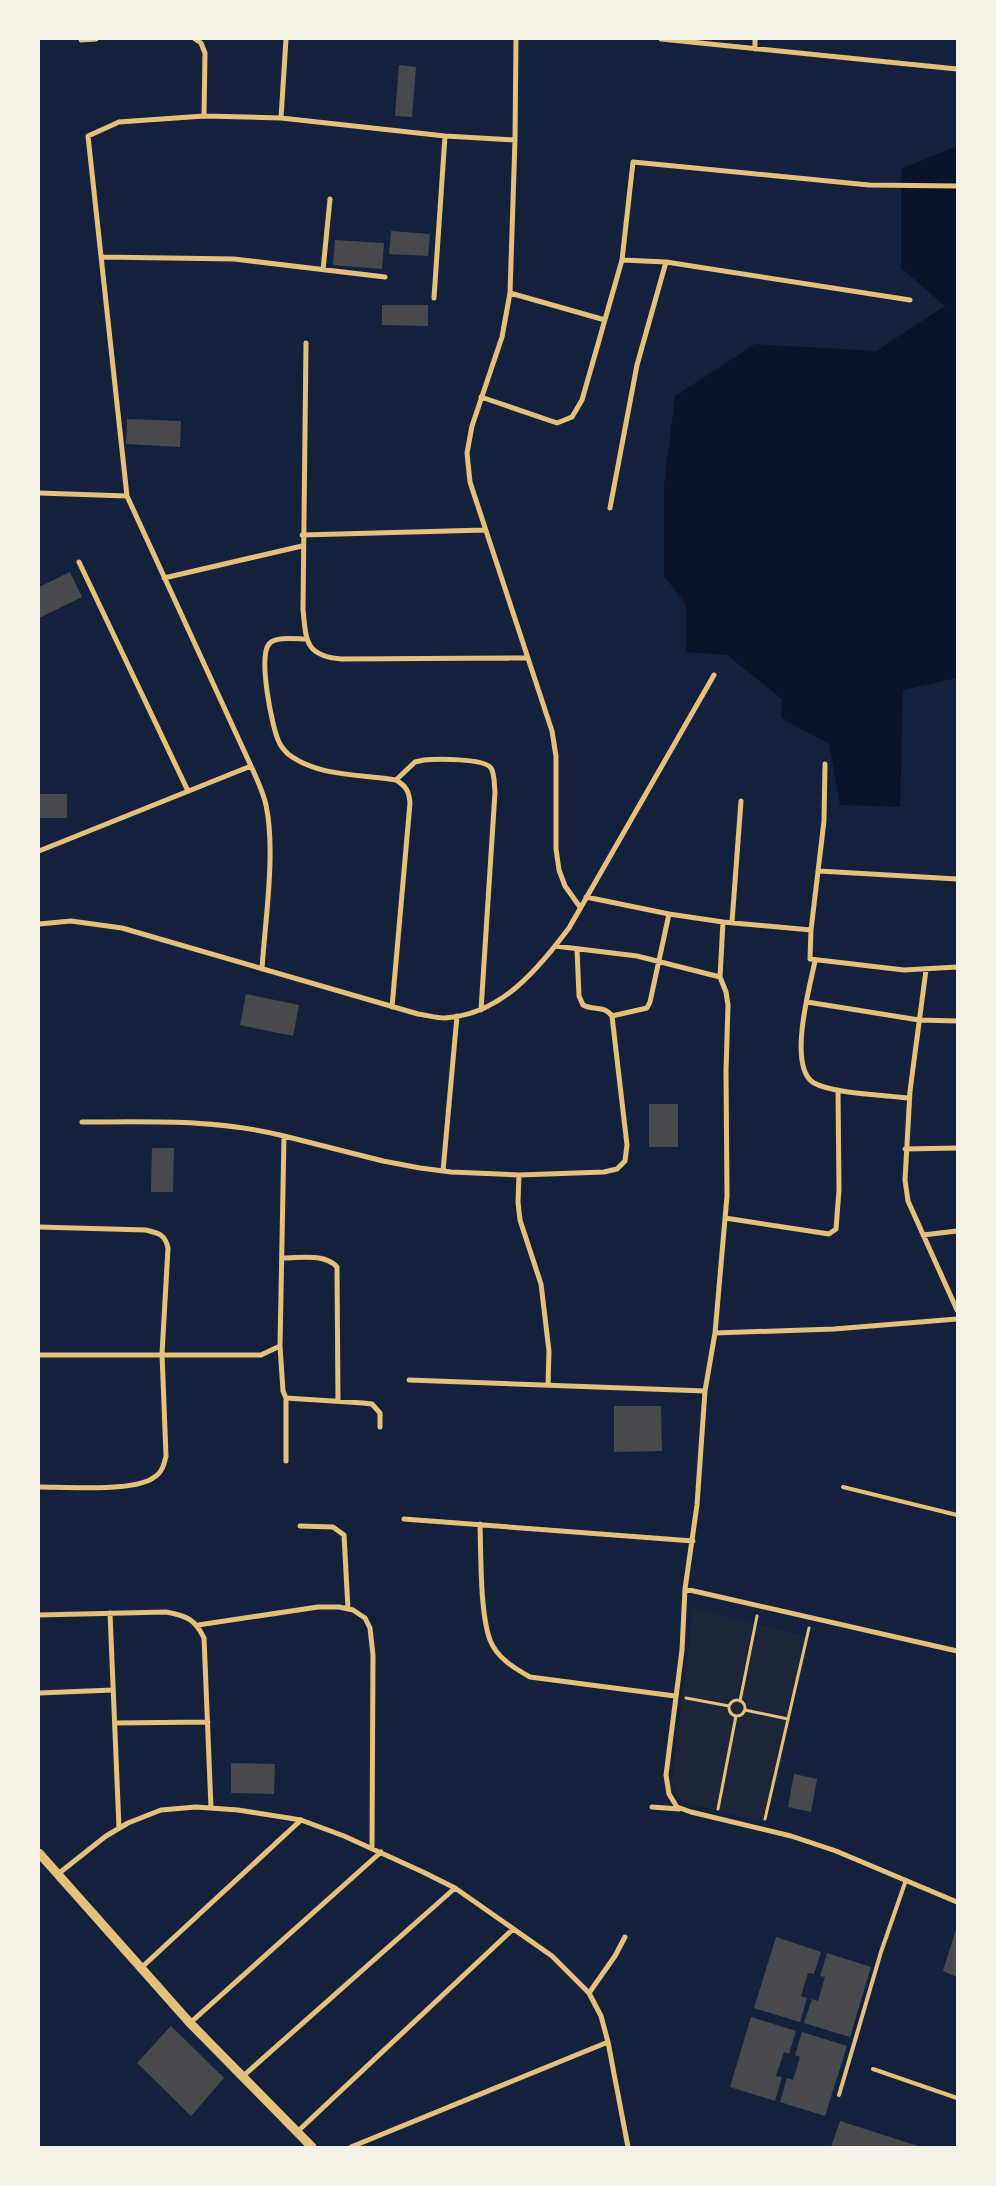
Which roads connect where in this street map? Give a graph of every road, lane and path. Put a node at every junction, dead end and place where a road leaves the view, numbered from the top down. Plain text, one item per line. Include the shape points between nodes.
1 (96, 39) edge
2 (195, 39) edge
3 (286, 39) edge
4 (516, 39) edge
5 (661, 39) edge
6 (755, 39) edge
7 (81, 40) edge
8 (755, 49) junction
9 (957, 69) edge
10 (204, 116) junction
11 (281, 118) junction
12 (445, 136) junction
13 (515, 140) junction
14 (957, 186) edge
15 (330, 200) dead end
16 (102, 257) junction
17 (622, 260) junction
18 (666, 262) junction
19 (322, 270) junction
20 (385, 277) dead end
21 (510, 293) junction
22 (434, 298) dead end
23 (910, 300) dead end
24 (605, 320) junction
25 (306, 343) dead end
26 (481, 396) junction
27 (39, 493) edge
28 (127, 496) junction
29 (610, 508) dead end
30 (485, 530) junction
31 (302, 535) junction
32 (302, 546) junction
33 (79, 562) dead end
34 (164, 578) junction
35 (306, 639) junction
36 (527, 658) junction
37 (714, 675) dead end
38 (825, 764) dead end
39 (251, 766) junction
40 (396, 780) junction
41 (188, 791) junction
42 (741, 800) dead end
43 (39, 851) edge
44 (818, 871) junction
45 (957, 879) edge
46 (586, 897) junction
47 (580, 907) junction
48 (669, 914) junction
49 (723, 922) junction
50 (732, 922) junction
51 (39, 924) edge
52 (811, 930) junction
53 (555, 946) junction
54 (577, 949) junction
55 (815, 961) junction
56 (659, 962) junction
57 (957, 968) edge
58 (262, 969) junction
59 (926, 970) junction
60 (720, 977) junction
61 (807, 1002) junction
62 (392, 1007) junction
63 (481, 1010) junction
64 (457, 1016) junction
65 (612, 1016) junction
66 (919, 1020) junction
67 (957, 1022) edge
68 (838, 1090) junction
69 (909, 1098) junction
70 (82, 1122) dead end
71 (284, 1136) junction
72 (957, 1148) edge
73 (905, 1149) junction
74 (443, 1171) junction
75 (518, 1175) junction
76 (725, 1218) junction
77 (39, 1227) edge
78 (957, 1231) edge
79 (923, 1235) junction
80 (283, 1258) junction
81 (957, 1310) edge
82 (957, 1320) edge
83 (715, 1333) junction
84 (280, 1346) junction
85 (162, 1354) junction
86 (39, 1355) edge
87 (410, 1380) dead end
88 (548, 1385) junction
89 (704, 1391) junction
90 (286, 1398) junction
91 (338, 1400) junction
92 (380, 1427) dead end
93 (286, 1461) dead end
94 (39, 1487) edge
95 (843, 1487) dead end
96 (957, 1515) edge
97 (404, 1519) dead end
98 (480, 1524) junction
99 (300, 1526) dead end
100 (693, 1541) junction
101 (685, 1590) junction
102 (759, 1606) junction
103 (348, 1609) junction
104 (110, 1613) junction
105 (39, 1615) edge
106 (811, 1617) junction
107 (198, 1625) junction
108 (957, 1651) edge
109 (113, 1690) junction
110 (39, 1693) edge
111 (675, 1696) junction
112 (740, 1701) junction
113 (729, 1706) junction
114 (745, 1710) junction
115 (736, 1716) junction
116 (788, 1719) junction
117 (208, 1722) junction
118 (115, 1723) junction
119 (652, 1807) dead end
120 (211, 1808) junction
121 (682, 1809) junction
122 (716, 1819) junction
123 (301, 1820) junction
124 (119, 1828) junction
125 (762, 1830) junction
126 (372, 1848) junction
127 (39, 1852) edge
128 (381, 1852) junction
129 (58, 1874) junction
130 (906, 1879) junction
131 (455, 1888) junction
132 (957, 1902) edge
133 (513, 1929) junction
134 (625, 1937) dead end
135 (141, 1968) junction
136 (589, 1993) junction
137 (190, 2023) junction
138 (608, 2042) junction
139 (874, 2069) dead end
140 (242, 2077) junction
141 (839, 2095) dead end
142 (957, 2098) edge
143 (297, 2132) junction
144 (312, 2147) edge
145 (351, 2147) edge
146 (628, 2147) edge

1 - 7 street
2 - 10 street via 201,43 205,53
3 - 11 street
4 - 13 street
5 - 8 street
6 - 8 street
8 - 9 street
10 - 11 street
10 - 16 street via 119,122 88,136
11 - 12 street
12 - 13 street
12 - 22 street
13 - 21 street
14 - 17 street via 869,185 633,162
15 - 19 street
16 - 19 street via 234,259
16 - 28 street
17 - 18 street
17 - 24 street
18 - 23 street
18 - 29 street via 637,365
19 - 20 street
21 - 24 street
21 - 26 street via 502,337
24 - 26 street via 582,400 572,417 556,423
25 - 31 street
26 - 30 street via 467,453 470,482
27 - 28 street
28 - 34 street
30 - 31 street
30 - 36 street
31 - 32 street
32 - 34 street
32 - 35 street
33 - 41 street
34 - 39 street
35 - 36 street via 315,653 335,659
35 - 40 street via 273,641 265,653 269,699 280,745 310,767
36 - 47 street via 544,702 556,756 558,870
37 - 46 street
38 - 44 street via 824,821
39 - 41 street
39 - 58 street via 266,806 269,831
40 - 62 street via 410,793 410,803
40 - 63 street via 415,762 424,760 477,762 492,769 495,792
41 - 43 street
42 - 50 street
44 - 45 street
44 - 52 street
46 - 47 street
46 - 48 street
47 - 53 street
48 - 49 street
48 - 56 street
49 - 50 street
49 - 60 street
50 - 52 street
51 - 58 street via 71,921 122,928
52 - 55 street via 809,954
53 - 54 street
53 - 63 street via 518,987
54 - 56 street
54 - 65 street via 579,996 583,1005 608,1010
55 - 59 street
55 - 61 street
56 - 60 street
56 - 65 street via 647,1008
57 - 59 street
58 - 62 street
59 - 66 street
60 - 76 street via 728,1005
61 - 66 street
61 - 68 street via 802,1035 805,1069 812,1082
62 - 64 street via 443,1018
63 - 64 street
64 - 74 street
65 - 75 street via 627,1145 625,1161 617,1169 604,1172
66 - 67 street
66 - 69 street
68 - 69 street
68 - 76 street via 836,1229 829,1234
69 - 73 street
70 - 71 street via 199,1122
71 - 74 street via 383,1161
71 - 80 street
72 - 73 street
73 - 79 street via 908,1201
74 - 75 street
75 - 88 street via 520,1220 541,1284 549,1351
76 - 83 street
77 - 85 street via 133,1228 160,1233 166,1239
78 - 79 street
79 - 81 street
80 - 84 street
80 - 91 street via 320,1258 331,1260 337,1267
82 - 83 street
83 - 89 street
84 - 85 street via 261,1355
84 - 90 street
85 - 86 street
85 - 94 street via 166,1456 163,1469 153,1478 125,1486
87 - 88 street
88 - 89 street
89 - 100 street
90 - 91 street
90 - 93 street
91 - 92 street via 372,1404 380,1412
95 - 96 lane
97 - 98 street
98 - 100 street
98 - 111 street via 485,1619 491,1641 501,1657 530,1677
99 - 103 street via 333,1527 344,1535
100 - 101 street
101 - 102 street
101 - 111 street via 682,1650
102 - 106 street
102 - 112 path
103 - 107 street via 318,1607
103 - 126 street via 365,1618 370,1628 373,1655
104 - 105 street
104 - 107 street via 166,1612 183,1615
104 - 109 street
106 - 108 street
106 - 116 path
107 - 117 street via 204,1638
109 - 110 street
109 - 118 street
111 - 113 path
111 - 121 street via 666,1775 669,1794
112 - 113 path
112 - 114 path
113 - 115 path via 731,1714
114 - 115 path via 741,1716
114 - 116 path
115 - 122 path
116 - 125 path
117 - 118 street
117 - 120 street
118 - 124 street
119 - 121 street
120 - 123 street
120 - 124 street via 161,1810
121 - 122 street
122 - 125 street
123 - 126 street
123 - 135 street
124 - 129 street
125 - 130 street via 836,1851
126 - 128 street
127 - 129 street
128 - 131 street
128 - 137 street
129 - 135 street
130 - 132 street
130 - 141 lane
131 - 133 street
131 - 140 street
133 - 136 street via 552,1956
133 - 143 street
134 - 136 street
135 - 137 street
136 - 138 street via 601,2016
137 - 140 street
138 - 145 street
138 - 146 street
139 - 142 lane
140 - 143 street
143 - 144 street

